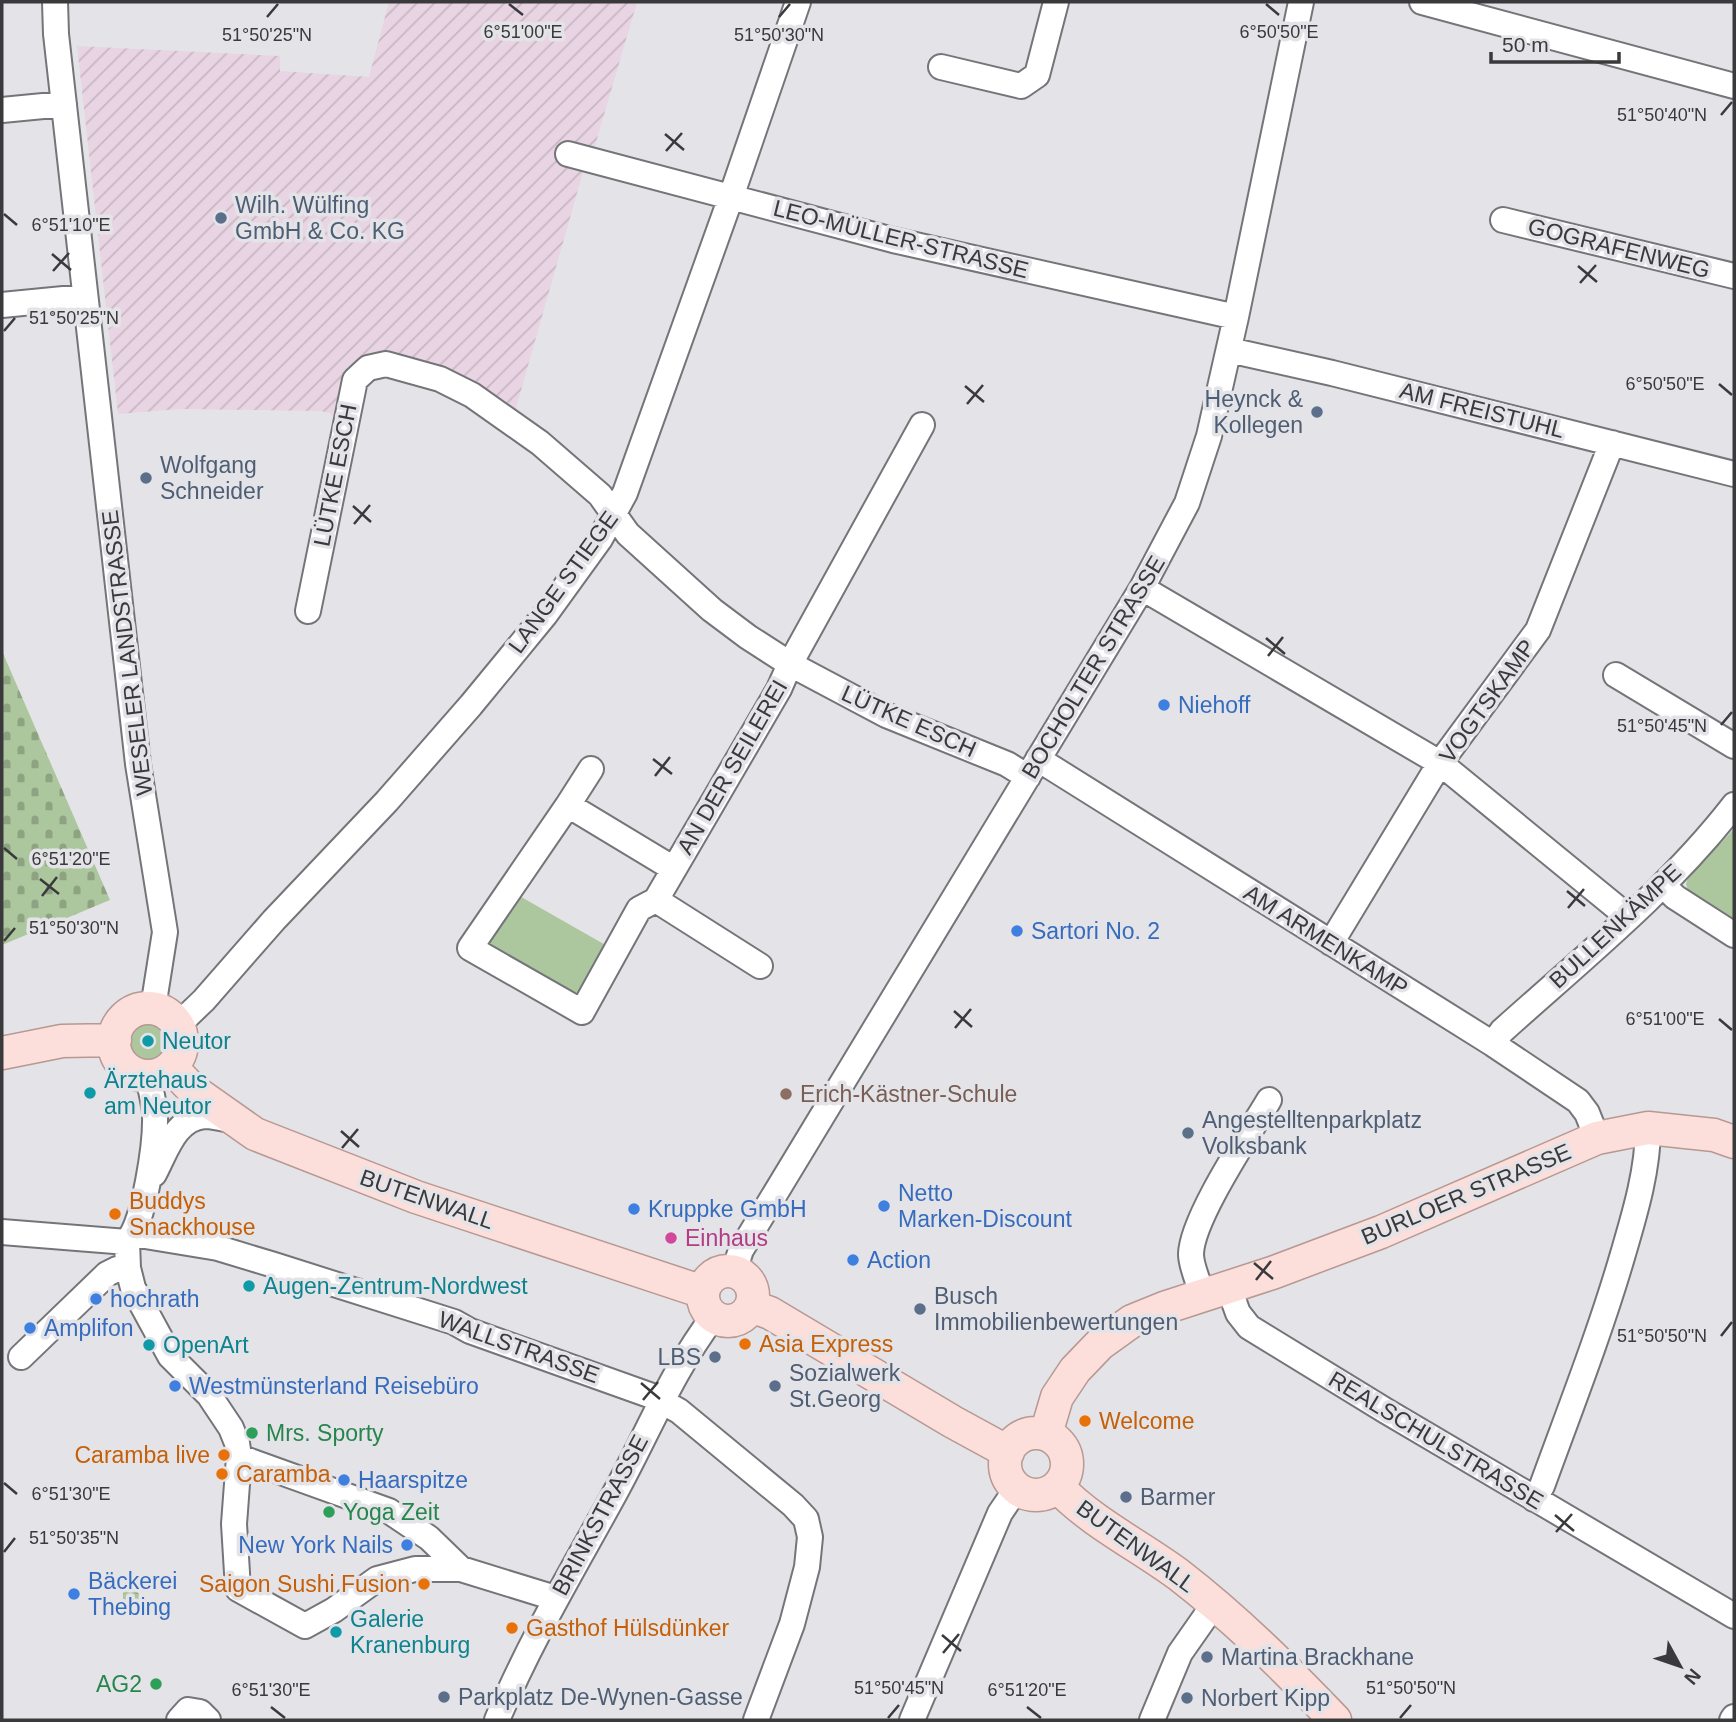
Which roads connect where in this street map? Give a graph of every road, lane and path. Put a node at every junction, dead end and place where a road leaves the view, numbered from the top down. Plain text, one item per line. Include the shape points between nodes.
1 (55, 2) edge
2 (798, 2) edge
3 (1056, 2) edge
4 (1301, 2) edge
5 (1422, 2) edge
6 (941, 67) dead end
7 (1734, 86) edge
8 (64, 104) junction
9 (2, 110) edge
10 (568, 154) dead end
11 (731, 197) junction
12 (1503, 220) dead end
13 (1734, 276) edge
14 (84, 297) junction
15 (2, 306) edge
16 (1236, 317) junction
17 (1229, 350) junction
18 (922, 425) dead end
19 (1612, 443) junction
20 (1734, 474) edge
21 (613, 515) junction
22 (1142, 588) junction
23 (308, 611) dead end
24 (790, 664) junction
25 (1616, 674) dead end
26 (1734, 746) edge
27 (1440, 763) junction
28 (1033, 768) junction
29 (591, 769) dead end
30 (568, 805) junction
31 (1734, 805) edge
32 (674, 869) junction
33 (1663, 885) junction
34 (656, 900) junction
35 (1627, 919) junction
36 (1734, 935) edge
37 (1331, 943) junction
38 (760, 966) dead end
39 (166, 1017) junction
40 (115, 1040) junction
41 (1493, 1044) junction
42 (2, 1053) edge
43 (159, 1071) junction
44 (1269, 1100) dead end
45 (234, 1121) junction
46 (1648, 1128) junction
47 (1597, 1138) junction
48 (1734, 1142) edge
49 (146, 1190) junction
50 (2, 1232) edge
51 (130, 1238) junction
52 (128, 1268) junction
53 (734, 1272) junction
54 (1216, 1292) junction
55 (709, 1304) junction
56 (751, 1306) junction
57 (21, 1357) dead end
58 (660, 1400) junction
59 (1046, 1434) junction
60 (1008, 1451) junction
61 (239, 1457) junction
62 (1058, 1487) junction
63 (1017, 1488) junction
64 (1534, 1499) junction
65 (461, 1569) junction
66 (555, 1598) junction
67 (1215, 1603) junction
68 (1734, 1616) edge
69 (498, 1720) edge
70 (757, 1720) edge
71 (912, 1720) edge
72 (1152, 1720) edge
73 (1335, 1720) edge

1 - 8 street, WESELER LANDSTRASSE
2 - 11 street, LANGE STIEGE
3 - 6 street via 1037,75 1021,86
4 - 16 street, BOCHOLTER STRASSE
5 - 7 street
8 - 9 street
8 - 14 street, WESELER LANDSTRASSE
10 - 11 street, LEO-MÜLLER-STRASSE
11 - 16 street, LEO-MÜLLER-STRASSE via 893,240
11 - 21 street, LANGE STIEGE via 625,493
12 - 13 street, GOGRAFENWEG
14 - 15 street
14 - 39 street, WESELER LANDSTRASSE via 139,773 165,932
16 - 17 street, BOCHOLTER STRASSE
17 - 19 street, AM FREISTUHL
17 - 22 street, BOCHOLTER STRASSE via 1199,470 1176,526
18 - 24 street
19 - 20 street, AM FREISTUHL
19 - 27 street, VOGTSKAMP via 1538,630
21 - 23 street, LÜTKE ESCH via 600,495 541,443 472,395 440,379 386,365 368,368 355,380 350,400
21 - 24 street, LÜTKE ESCH via 712,610
21 - 39 street, LANGE STIEGE via 545,615 387,801 188,1017
22 - 27 street
22 - 28 street, BOCHOLTER STRASSE
24 - 28 street, LÜTKE ESCH via 886,715 1007,764
24 - 32 street, AN DER SEILEREI
25 - 26 street
27 - 35 street
27 - 37 street, VOGTSKAMP
28 - 37 street, AM ARMENKAMP
28 - 53 street, BOCHOLTER STRASSE via 741,1250
29 - 30 street
30 - 32 street, AN DER SEILEREI
30 - 34 street, AN DER SEILEREI via 470,948 582,1012 639,909
31 - 33 street, BULLENKÄMPE
32 - 34 street, AN DER SEILEREI
33 - 35 street, BULLENKÄMPE
33 - 36 street
34 - 38 street
35 - 41 street, BULLENKÄMPE
37 - 41 street, AM ARMENKAMP
39 - 40 main road via 137,1010 117,1029
39 - 43 main road via 182,1035 182,1047 178,1058
40 - 42 main road via 62,1041
40 - 43 main road via 127,1068 137,1074
41 - 47 street, AM ARMENKAMP via 1578,1101
43 - 45 main road, BUTENWALL
43 - 49 street
44 - 54 street via 1193,1238 1191,1257
45 - 49 street via 205,1116 183,1125
45 - 55 main road, BUTENWALL via 267,1139 416,1197
46 - 47 main road, BURLOER STRASSE
46 - 48 main road, BURLOER STRASSE via 1714,1135
46 - 64 street via 1633,1219 1608,1305
47 - 54 main road, BURLOER STRASSE via 1381,1232
49 - 51 street
50 - 51 street, WALLSTRASSE
51 - 52 street
51 - 58 street, WALLSTRASSE via 218,1248 274,1265 454,1322
52 - 57 street via 107,1274
52 - 61 street via 133,1288 170,1356 209,1395 231,1428
53 - 55 main road via 714,1275 705,1285
53 - 56 main road via 752,1289
54 - 59 main road, BURLOER STRASSE via 1132,1321 1100,1344 1057,1397
54 - 64 street, REALSCHULSTRASSE via 1249,1327
55 - 56 main road via 727,1320 735,1320
55 - 58 street, BRINKSTRASSE
56 - 60 main road
58 - 66 street, BRINKSTRASSE via 616,1491
58 - 70 street, WALLSTRASSE via 679,1410 806,1519 810,1537 807,1567
59 - 60 main road via 1025,1435
59 - 62 main road via 1067,1456 1068,1467
60 - 63 main road via 1007,1475
61 - 65 street via 388,1511 429,1538
61 - 65 street via 234,1524 238,1589 305,1626 377,1579 415,1569
62 - 63 main road via 1043,1495
62 - 67 main road, BUTENWALL
63 - 71 street via 1000,1513
64 - 68 street, REALSCHULSTRASSE
65 - 66 street
66 - 69 street, BRINKSTRASSE
67 - 72 street, BUTENWALL via 1180,1653
67 - 73 main road, BUTENWALL

